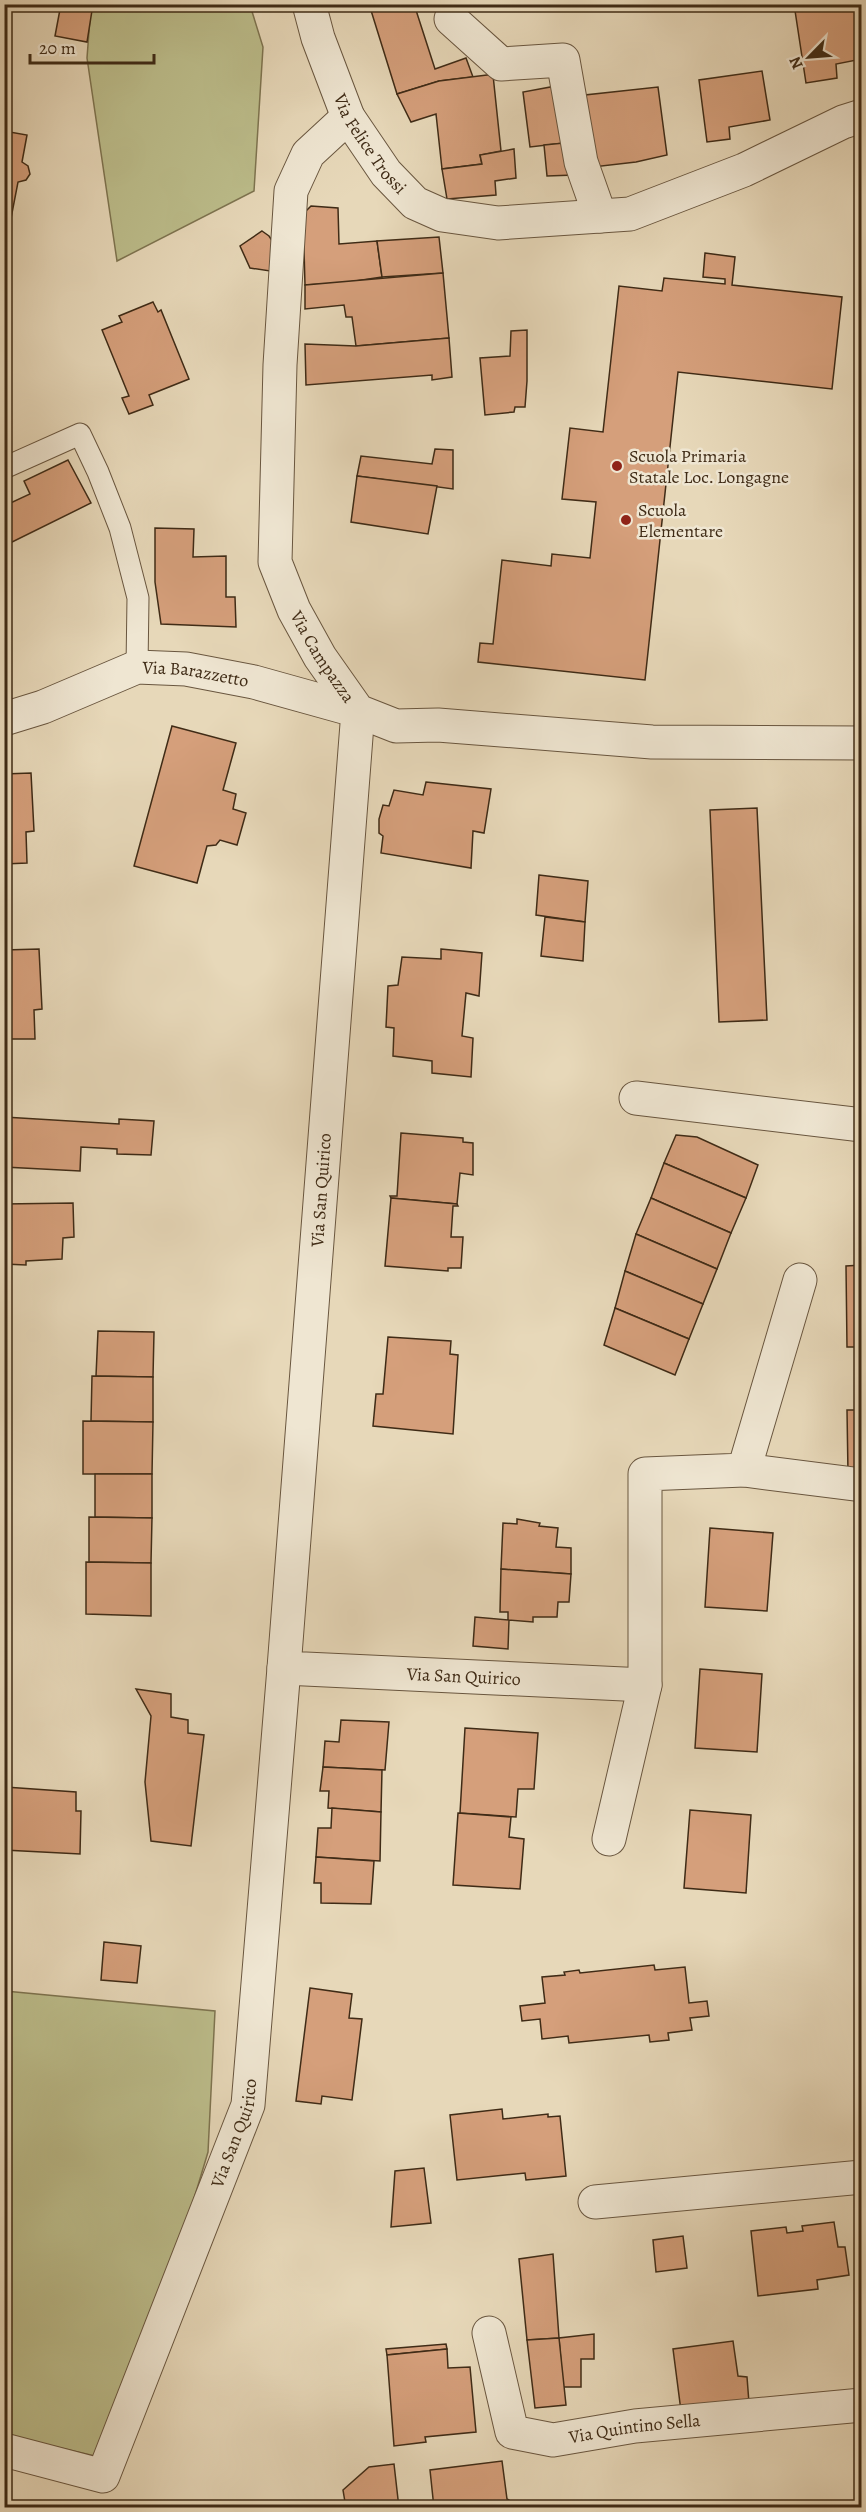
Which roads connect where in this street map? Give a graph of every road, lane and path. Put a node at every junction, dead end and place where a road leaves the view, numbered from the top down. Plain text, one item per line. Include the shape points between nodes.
1 (309, 4) edge
2 (452, 19) dead end
3 (861, 116) edge
4 (348, 117) junction
5 (600, 216) junction
6 (4, 468) edge
7 (136, 667) junction
8 (358, 711) junction
9 (4, 719) edge
10 (861, 743) edge
11 (636, 1098) dead end
12 (861, 1125) edge
13 (800, 1280) dead end
14 (744, 1470) junction
15 (861, 1485) edge
16 (284, 1668) junction
17 (645, 1684) junction
18 (609, 1839) dead end
19 (861, 2177) edge
20 (595, 2202) dead end
21 (489, 2333) dead end
22 (861, 2405) edge
23 (4, 2450) edge

1 - 4 street, Via Felice Trossi
2 - 5 street via 501,64 563,60 581,162
3 - 5 street, Via Felice Trossi via 744,170 630,214
4 - 5 street, Via Felice Trossi via 386,173 415,203 442,215 498,223
4 - 8 street, Via Campazza via 308,154 291,191 280,365 275,562 294,610 320,657
6 - 7 lane via 80,434 120,528 138,598
7 - 8 street, Via Barazzetto via 186,669 254,682
7 - 9 street, Via Barazzetto via 43,707
8 - 10 street, Via Campazza via 396,726 438,725 652,742
8 - 16 street, Via San Quirico
11 - 12 street
13 - 14 street
14 - 15 street
14 - 17 street via 645,1474
16 - 17 street, Via San Quirico
16 - 23 street, Via San Quirico via 248,2105 103,2476
17 - 18 street
19 - 20 street
21 - 22 street, Via Quintino Sella via 512,2432 552,2440 635,2426

